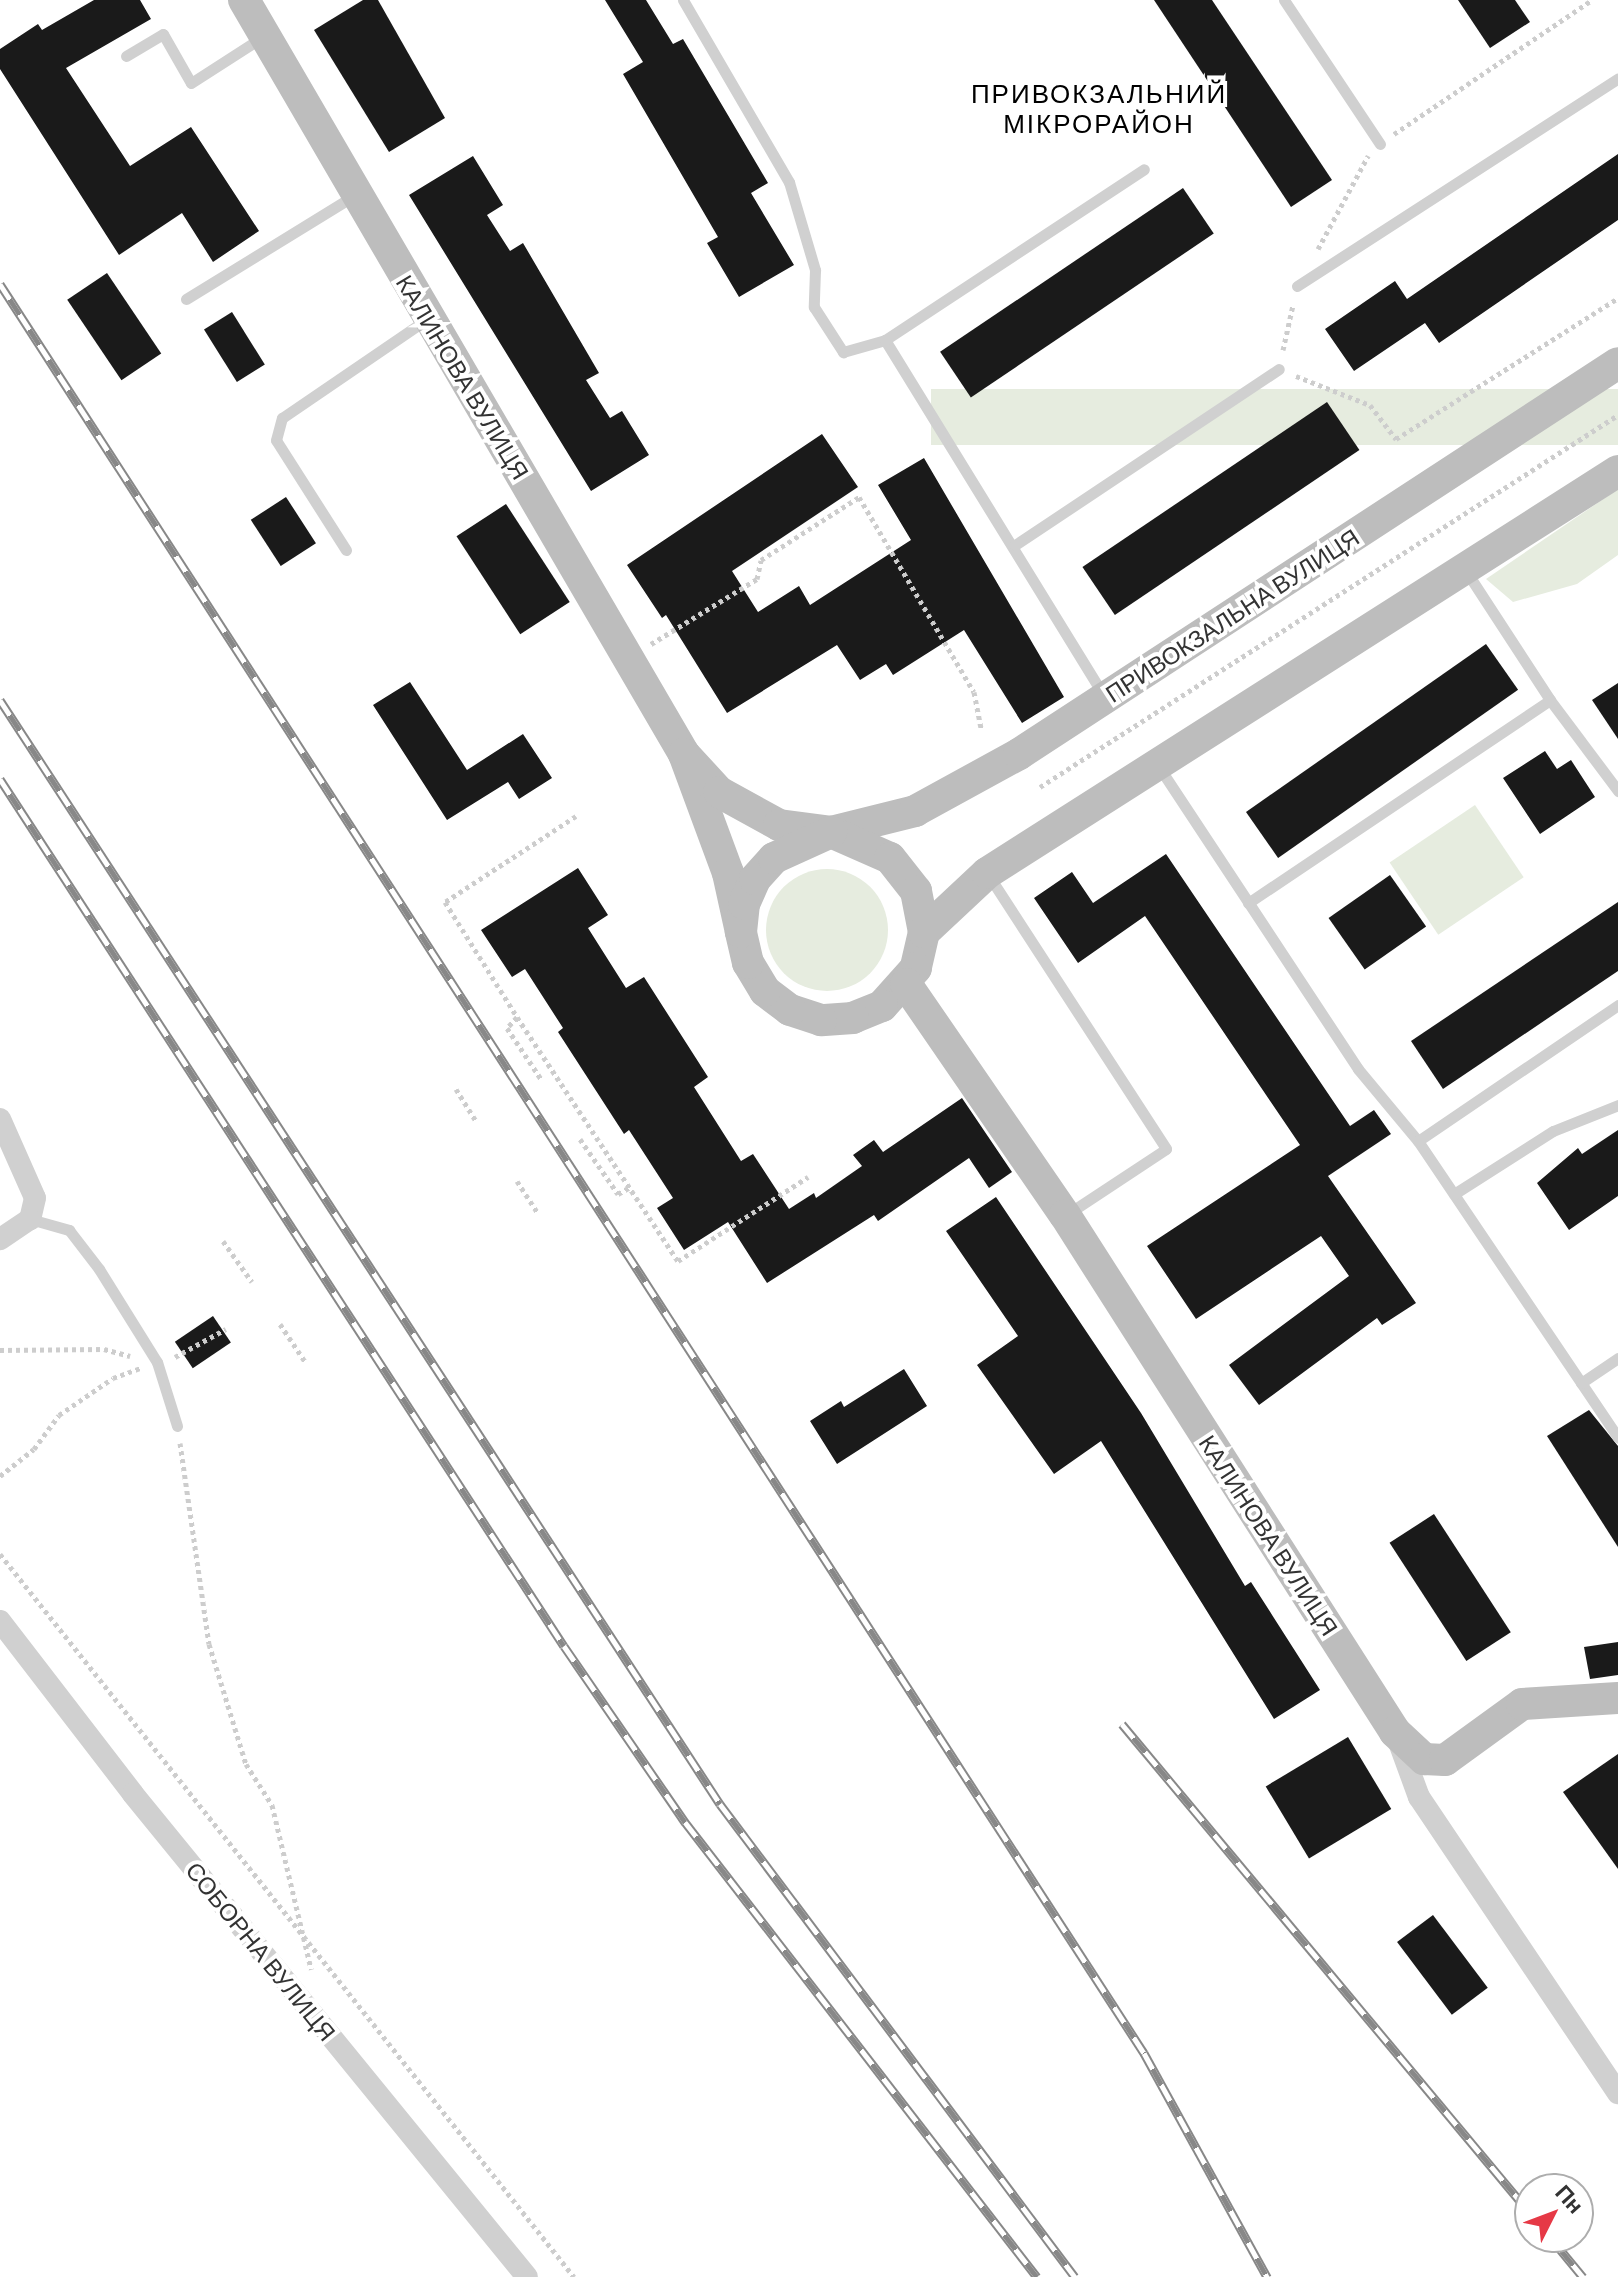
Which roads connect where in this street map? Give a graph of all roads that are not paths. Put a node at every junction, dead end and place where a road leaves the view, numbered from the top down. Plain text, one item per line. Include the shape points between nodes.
1 (244, 0) edge
2 (683, 0) edge
3 (1284, 0) edge
4 (265, 36) junction
5 (126, 56) dead end
6 (1618, 78) edge
7 (1380, 144) road end
8 (1144, 169) dead end
9 (356, 194) junction
10 (1297, 286) road end
11 (186, 299) dead end
12 (428, 318) junction
13 (885, 340) junction
14 (1618, 363) edge
15 (1279, 369) road end
16 (1618, 471) edge
17 (1015, 545) junction
18 (346, 550) dead end
19 (1466, 571) junction
20 (1105, 698) junction
21 (1550, 700) junction
22 (684, 754) junction
23 (1159, 767) junction
24 (1618, 791) edge
25 (831, 832) junction
26 (987, 873) junction
27 (1248, 903) junction
28 (741, 932) junction
29 (924, 932) junction
30 (906, 984) junction
31 (1618, 1005) edge
32 (1618, 1105) edge
33 (0, 1119) edge
34 (1418, 1141) junction
35 (1454, 1194) junction
36 (1065, 1215) junction
37 (30, 1219) junction
38 (0, 1239) edge
39 (1618, 1358) edge
40 (1581, 1383) junction
41 (177, 1426) road end
42 (1618, 1438) edge
43 (0, 1621) edge
44 (1618, 1698) edge
45 (1395, 1732) junction
46 (1618, 2093) edge
47 (527, 2277) edge

1 - 4 street, КАЛИНОВА ВУЛИЦЯ
2 - 13 lane via 789,182 815,270 814,307 843,352
3 - 7 lane
4 - 5 lane via 191,83 163,34
4 - 9 street, КАЛИНОВА ВУЛИЦЯ
6 - 10 lane
8 - 13 lane
9 - 11 lane
9 - 12 street, КАЛИНОВА ВУЛИЦЯ
12 - 18 lane via 282,418 276,440
12 - 22 street, КАЛИНОВА ВУЛИЦЯ
13 - 17 lane
14 - 20 street, ПРИВОКЗАЛЬНА ВУЛИЦЯ
15 - 17 lane
16 - 19 street
17 - 20 lane
19 - 21 lane
19 - 23 street
20 - 25 street, ПРИВОКЗАЛЬНА ВУЛИЦЯ via 968,785 915,811
21 - 24 lane
21 - 27 lane
22 - 25 street via 719,792 750,813 779,825
22 - 28 street via 724,860
23 - 26 street
23 - 27 lane
25 - 28 street via 774,858 755,879 744,904
25 - 29 street via 890,858 916,891
26 - 29 street
26 - 36 lane via 1166,1149
27 - 34 lane via 1358,1069
28 - 30 street via 748,963 765,991 790,1010 821,1020 853,1018 882,1006
29 - 30 street
30 - 36 street, КАЛИНОВА ВУЛИЦЯ
31 - 34 lane
32 - 35 lane via 1553,1131
33 - 37 street via 35,1198
34 - 35 lane
35 - 40 lane
36 - 45 street, КАЛИНОВА ВУЛИЦЯ
37 - 38 street
37 - 41 lane via 69,1230 157,1362
39 - 40 lane
40 - 42 lane
43 - 47 street, СОБОРНА ВУЛИЦЯ via 133,1794
44 - 45 street via 1522,1704 1445,1760 1424,1759
45 - 46 street, КАЛИНОВА ВУЛИЦЯ via 1419,1797

